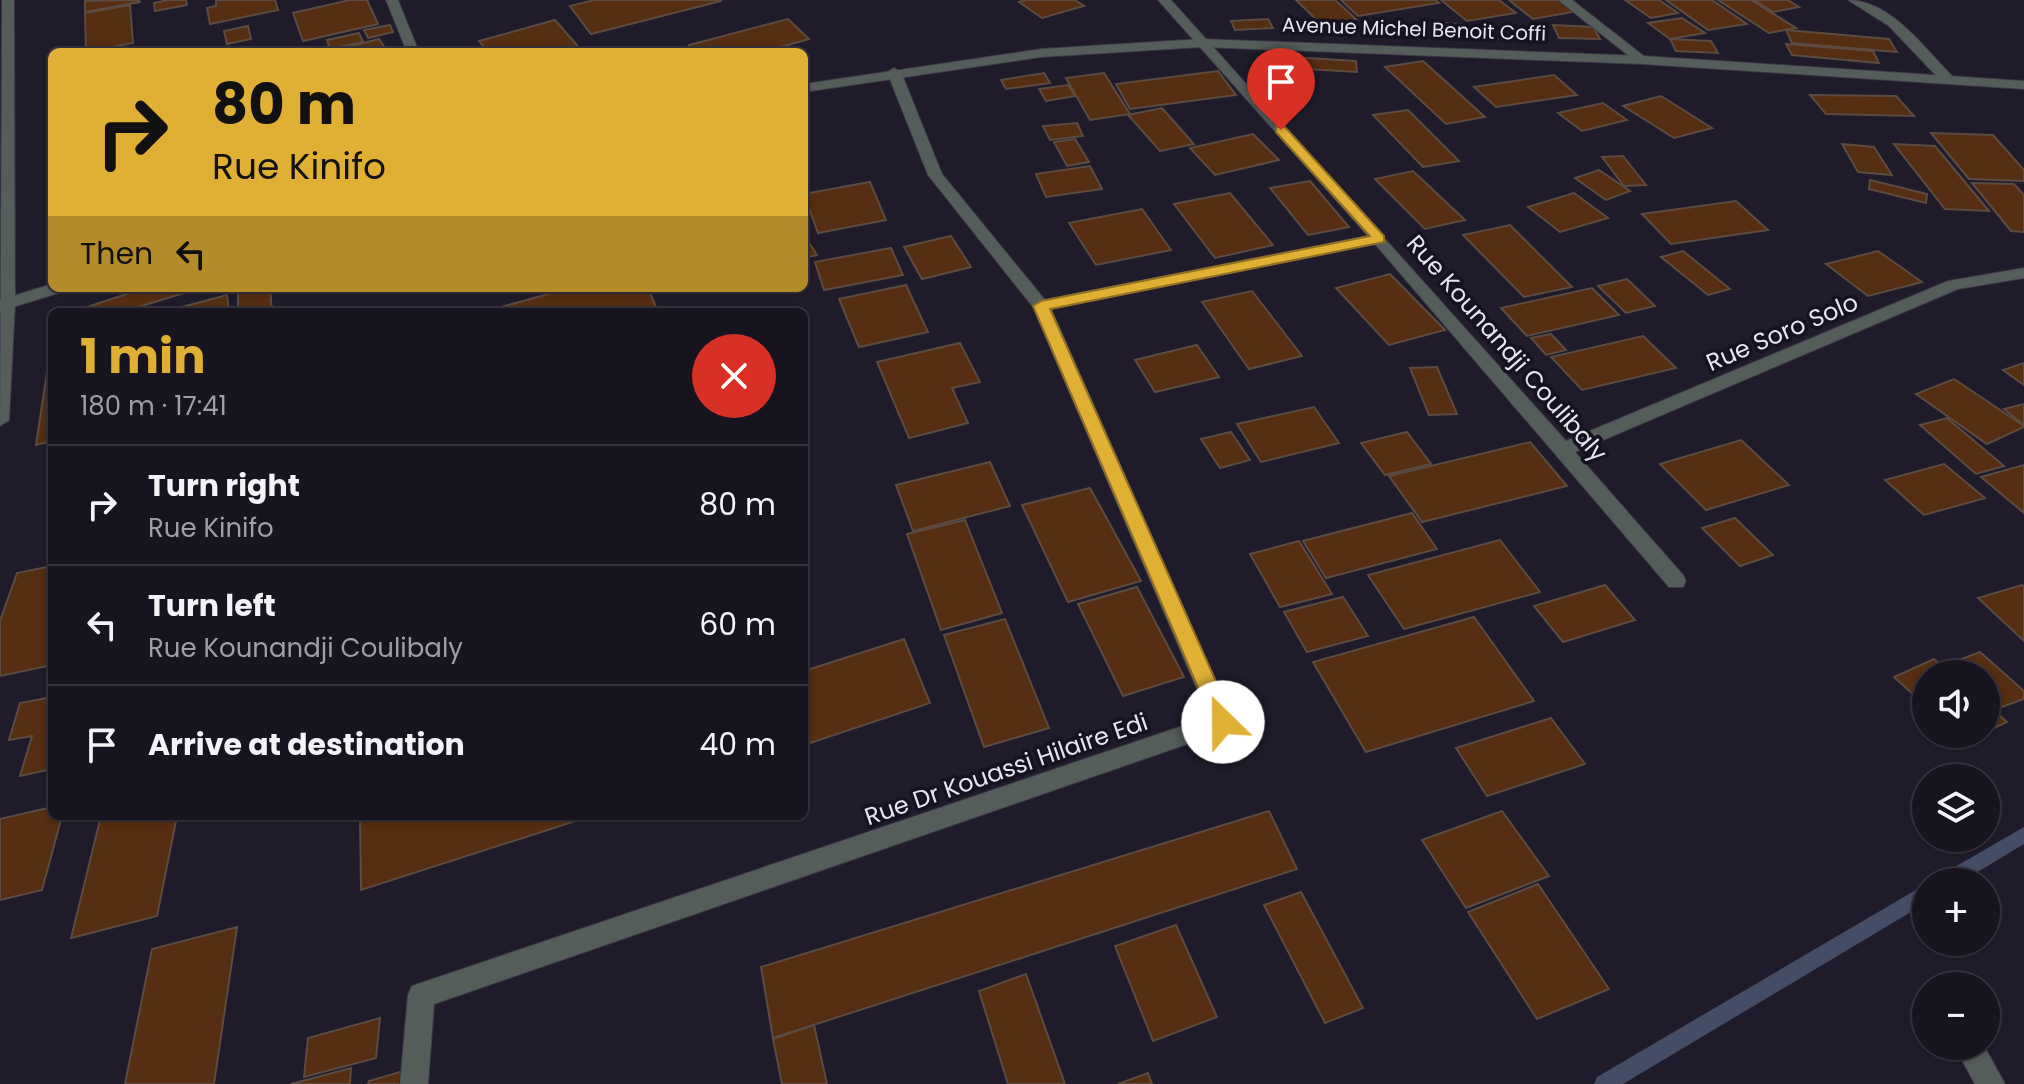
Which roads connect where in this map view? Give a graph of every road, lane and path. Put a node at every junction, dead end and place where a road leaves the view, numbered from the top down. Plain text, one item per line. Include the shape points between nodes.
1 (8, 0) edge
2 (392, 0) edge
3 (1164, 0) edge
4 (1564, 0) edge
5 (1854, 0) edge
6 (1202, 43) junction
7 (411, 48) edge
8 (1643, 60) junction
9 (894, 72) junction
10 (1948, 80) junction
11 (2024, 85) edge
12 (808, 87) edge
13 (1379, 239) junction
14 (2024, 273) edge
15 (48, 291) edge
16 (3, 305) edge
17 (1041, 306) junction
18 (0, 420) edge
19 (1563, 450) junction
20 (1676, 581) dead end
21 (1976, 1060) edge
22 (414, 1084) edge
23 (1991, 1084) edge

1 - 16 street
2 - 7 street
3 - 6 street, Rue Kounandji Coulibaly
4 - 8 street
5 - 10 street via 1893,23
6 - 8 street, Avenue Michel Benoit Coffi
6 - 9 street, Avenue Michel Benoit Coffi via 1041,53
6 - 13 street, Rue Kounandji Coulibaly
8 - 10 street, Avenue Michel Benoit Coffi
9 - 12 street, Avenue Michel Benoit Coffi
9 - 17 street, Rue Dr Kouassi Hilaire Edi via 935,175
10 - 11 street, Avenue Michel Benoit Coffi
13 - 17 street
13 - 19 street, Rue Kounandji Coulibaly
14 - 19 street, Rue Soro Solo via 1954,285
15 - 16 street
16 - 18 street
17 - 22 street, Rue Dr Kouassi Hilaire Edi via 1223,722 421,995
19 - 20 street, Rue Kounandji Coulibaly
21 - 23 street

